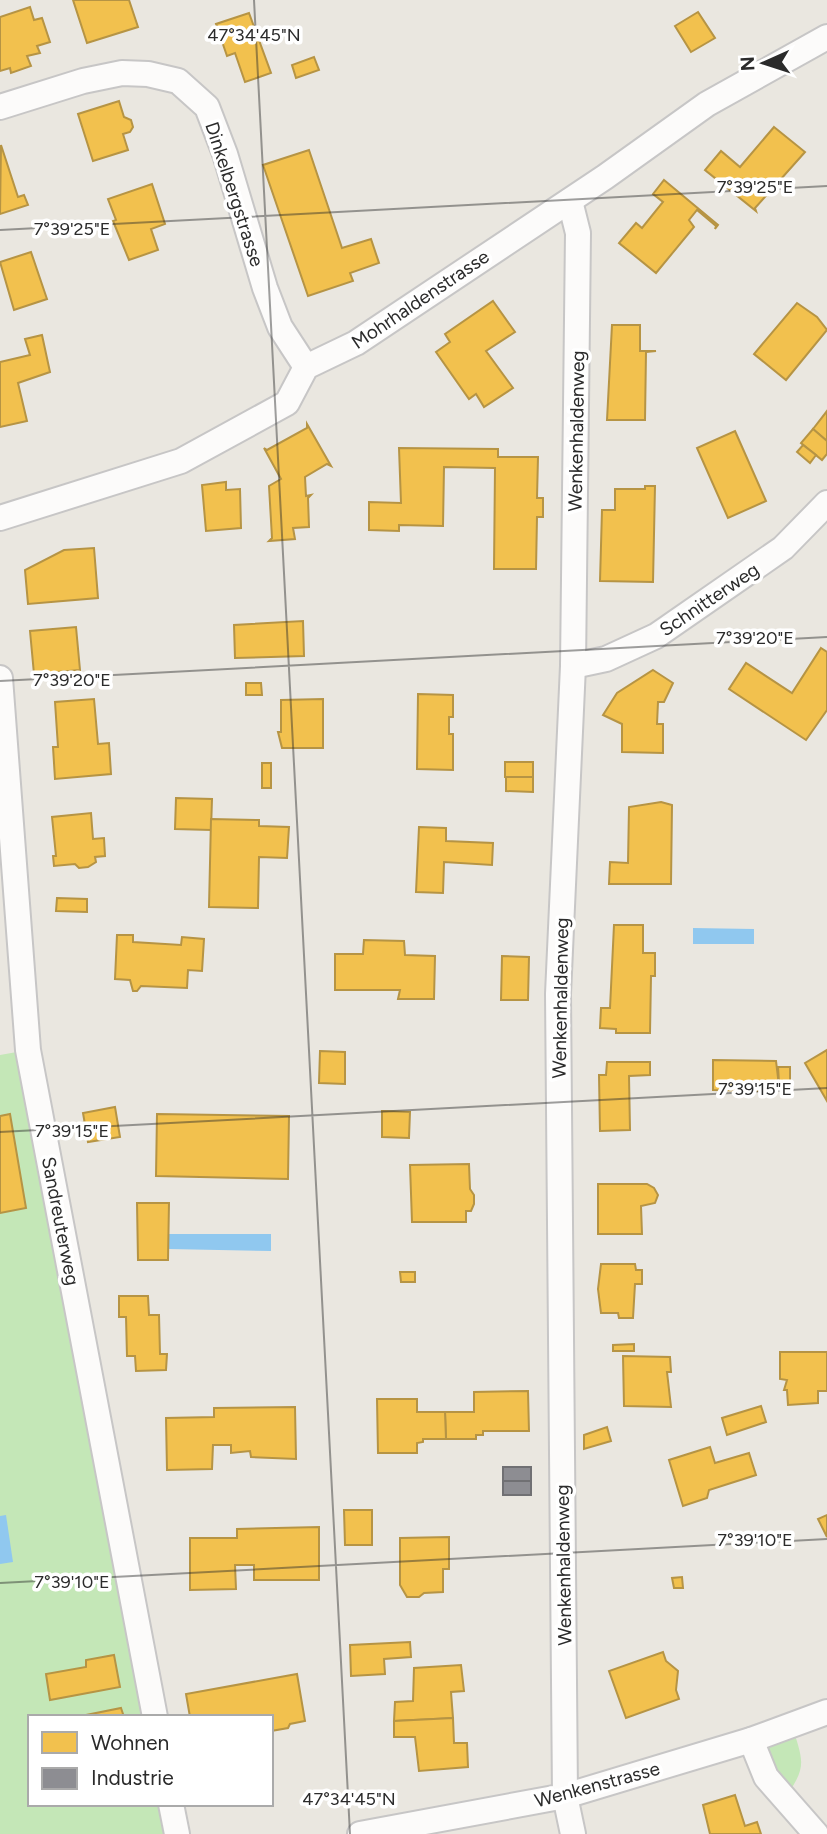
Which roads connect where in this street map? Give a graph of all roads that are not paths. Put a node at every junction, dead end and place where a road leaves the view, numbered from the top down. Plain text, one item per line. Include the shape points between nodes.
1 (827, 37) edge
2 (0, 107) edge
3 (570, 201) junction
4 (306, 367) junction
5 (827, 503) edge
6 (0, 518) edge
7 (573, 667) junction
8 (0, 678) edge
9 (827, 1712) edge
10 (155, 1715) edge
11 (751, 1740) junction
12 (565, 1796) junction
13 (172, 1806) edge
14 (177, 1834) edge
15 (360, 1834) edge
16 (573, 1834) edge
17 (816, 1834) edge

1 - 3 street, Mohrhaldenstrasse via 706,104
2 - 4 street, Dinkelbergstrasse via 122,72 178,81 207,107 226,154 265,288 280,327
3 - 4 street, Mohrhaldenstrasse via 356,343
3 - 7 street, Wenkenhaldenweg via 578,233
4 - 6 street via 288,402 181,461
5 - 7 street, Schnitterweg via 783,548 656,636 606,659
7 - 12 street, Wenkenhaldenweg via 558,994
8 - 10 street, Sandreuterweg via 28,1050
9 - 11 street, Wenkenstrasse
11 - 12 street, Wenkenstrasse
11 - 17 street via 766,1777
12 - 15 street, Wenkenstrasse
12 - 16 street, Wenkenhaldenweg
13 - 14 street

